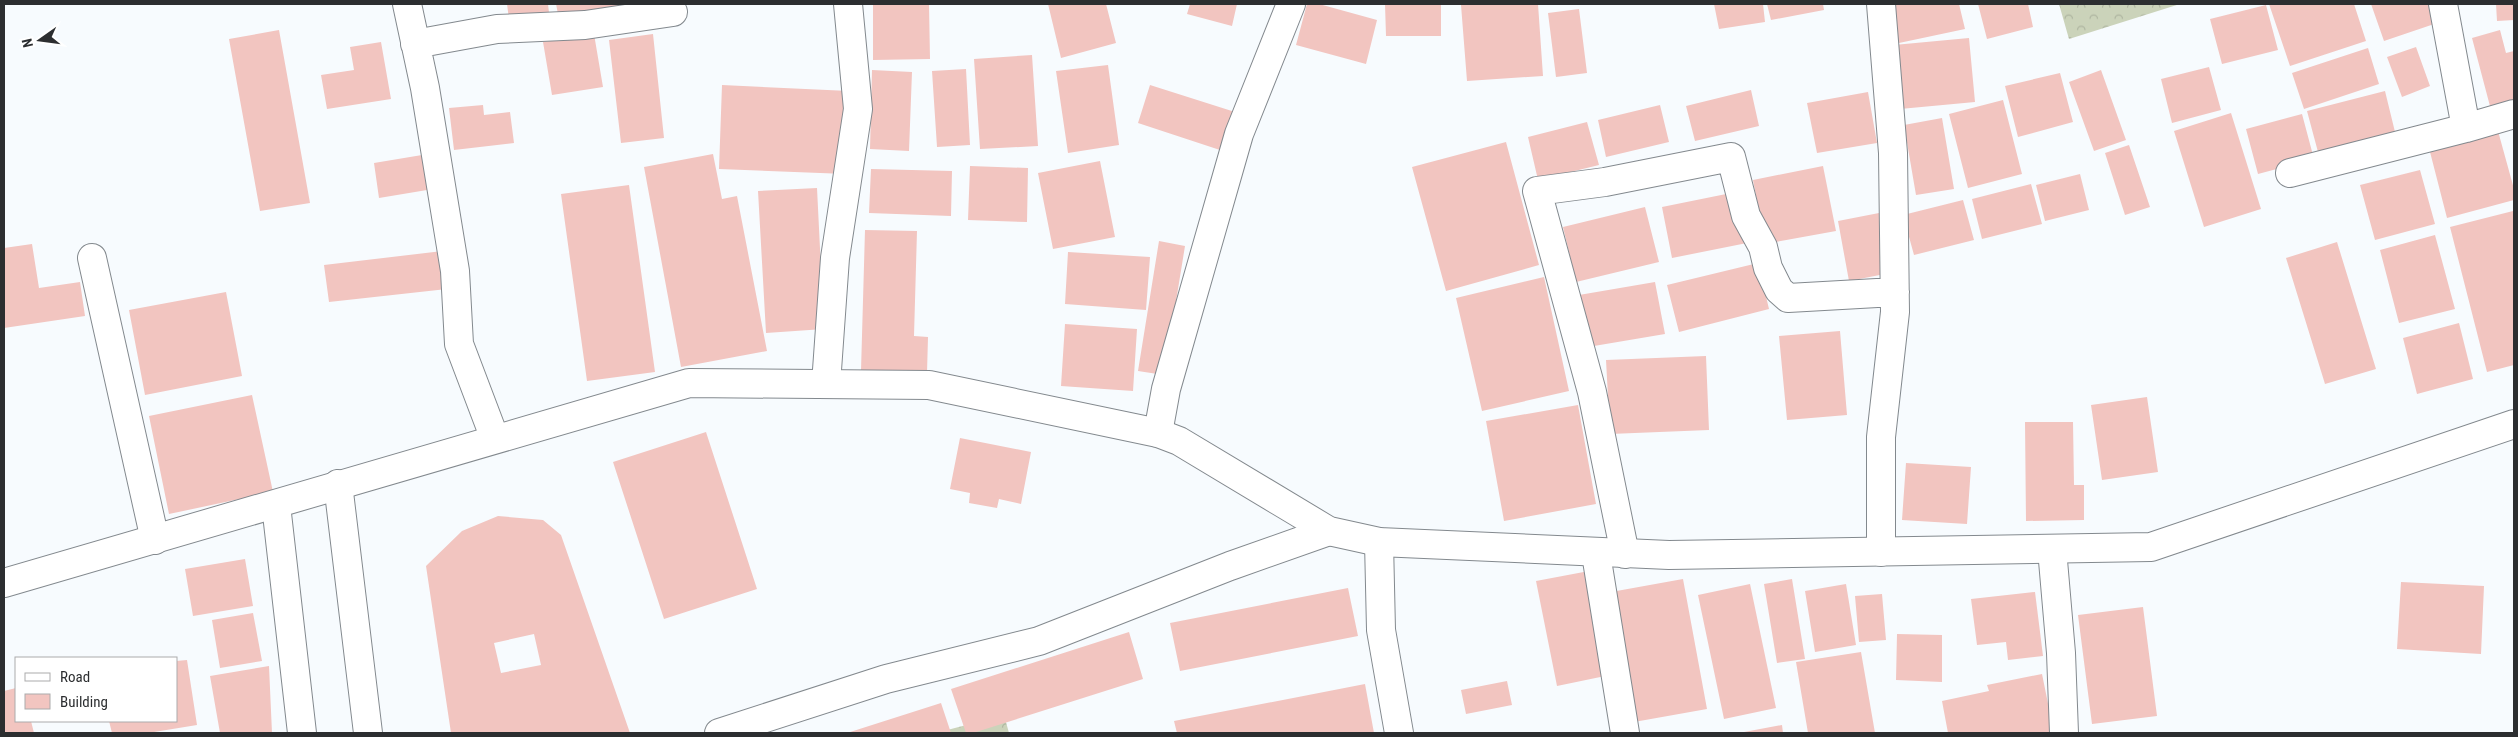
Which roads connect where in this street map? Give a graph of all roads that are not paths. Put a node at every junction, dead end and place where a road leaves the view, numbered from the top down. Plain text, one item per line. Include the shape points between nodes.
1 (407, 4) edge
2 (848, 4) edge
3 (1290, 4) edge
4 (1881, 4) edge
5 (2443, 4) edge
6 (673, 12) dead end
7 (415, 44) junction
8 (2514, 114) edge
9 (2466, 128) junction
10 (2290, 173) dead end
11 (92, 258) dead end
12 (1895, 292) junction
13 (826, 384) junction
14 (2514, 424) edge
15 (1158, 432) junction
16 (495, 439) junction
17 (338, 484) junction
18 (276, 505) junction
19 (1329, 531) junction
20 (155, 540) junction
21 (1378, 542) junction
22 (2052, 549) junction
23 (1881, 552) junction
24 (1596, 554) junction
25 (1625, 554) junction
26 (4, 584) edge
27 (302, 733) edge
28 (368, 733) edge
29 (719, 733) edge
30 (1400, 733) edge
31 (1625, 733) edge
32 (2064, 733) edge

1 - 7 street
2 - 13 street via 858,109 835,258
3 - 15 street via 1239,134 1166,389
4 - 12 street via 1893,153
5 - 9 street
6 - 7 street via 585,25 497,29
7 - 16 street via 455,271 459,344
8 - 9 street
9 - 10 street
11 - 20 street
12 - 23 street via 1881,437
12 - 25 street via 1788,298 1779,290 1746,216 1731,157 1537,192 1592,392
13 - 15 street via 929,385
13 - 16 street via 689,383
14 - 22 street via 2151,547
15 - 19 street via 1179,441
16 - 17 street
17 - 18 street
17 - 28 street
18 - 20 street
18 - 27 street
19 - 21 street
19 - 29 street via 1039,641 886,679
20 - 26 street
21 - 24 street
21 - 30 street via 1381,630
22 - 23 street
22 - 32 street
23 - 25 street
24 - 25 street
24 - 31 street

